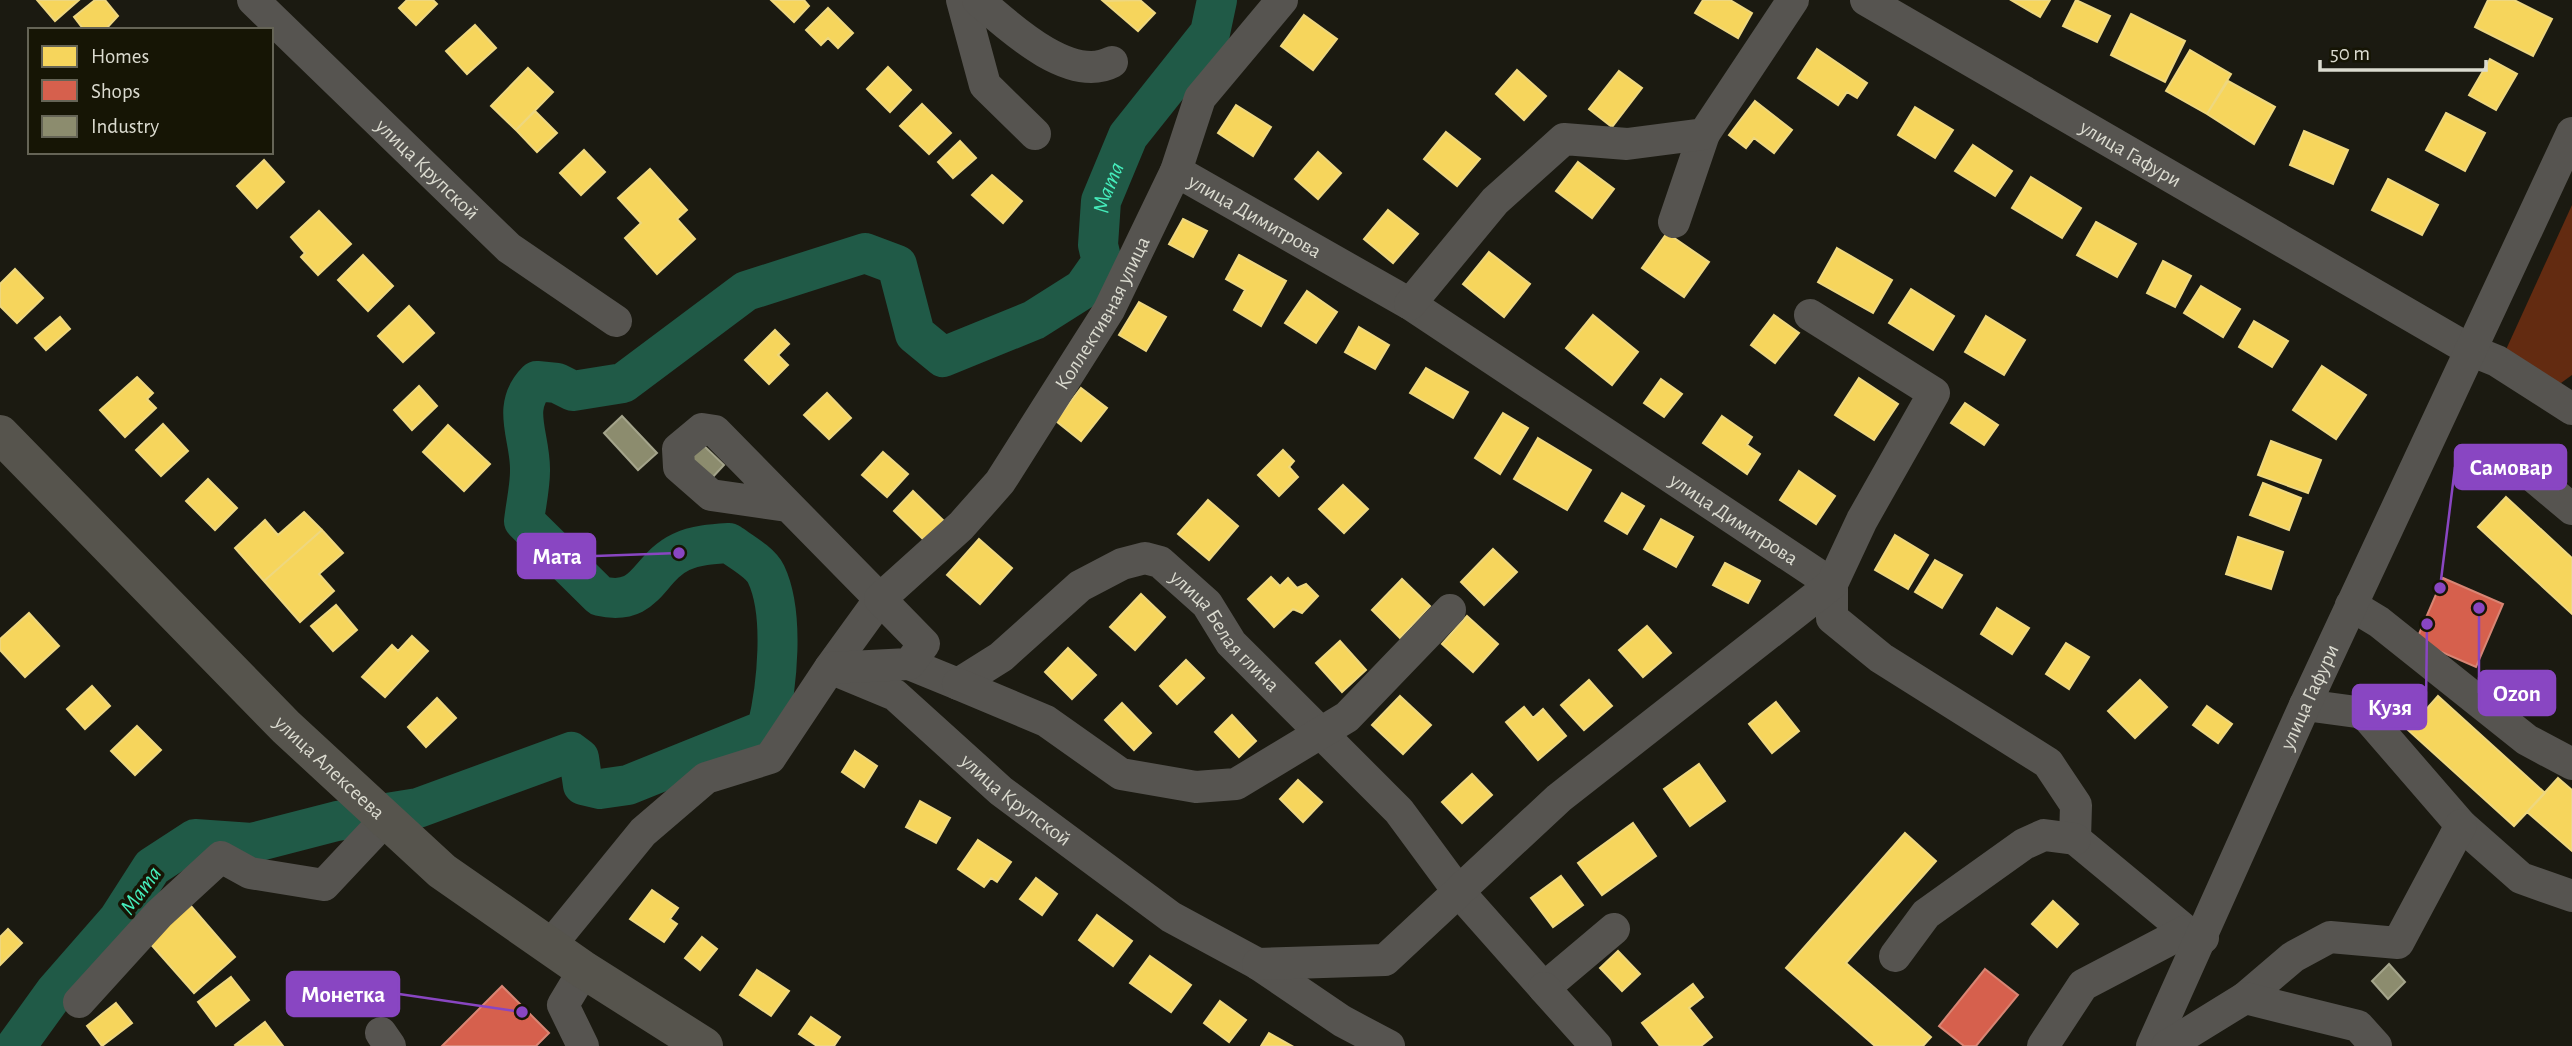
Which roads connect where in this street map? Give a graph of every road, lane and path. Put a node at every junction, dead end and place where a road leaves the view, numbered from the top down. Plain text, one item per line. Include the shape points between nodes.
1 (253, 0) edge
2 (962, 0) edge
3 (978, 0) edge
4 (1282, 0) edge
5 (1793, 0) edge
6 (1866, 0) edge
7 (1112, 62) dead end
8 (2572, 133) edge
9 (1035, 134) dead end
10 (1704, 134) junction
11 (1176, 171) junction
12 (1674, 222) dead end
13 (1410, 304) junction
14 (1810, 314) dead end
15 (616, 321) dead end
16 (2470, 350) junction
17 (2572, 410) edge
18 (0, 434) edge
19 (2535, 478) dead end
20 (787, 506) dead end
21 (2572, 509) edge
22 (1832, 584) junction
23 (880, 599) junction
24 (2351, 605) junction
25 (1450, 610) dead end
26 (909, 664) junction
27 (830, 668) junction
28 (958, 684) junction
29 (2305, 705) junction
30 (1322, 734) junction
31 (2572, 764) edge
32 (382, 816) junction
33 (2461, 825) junction
34 (2075, 839) junction
35 (1458, 891) junction
36 (2572, 896) edge
37 (1614, 929) dead end
38 (2195, 935) junction
39 (550, 946) junction
40 (1895, 956) dead end
41 (1258, 964) junction
42 (584, 970) junction
43 (1544, 988) junction
44 (2245, 998) junction
45 (79, 1002) dead end
46 (583, 1046) edge
47 (704, 1046) edge
48 (1389, 1046) edge
49 (1596, 1046) edge
50 (2043, 1046) edge
51 (2152, 1046) edge
52 (2167, 1046) edge
53 (2376, 1046) edge

1 - 15 street, улица Крупской via 509,248
2 - 9 street via 985,85
3 - 7 street via 1060,60 1082,69
4 - 11 street, Коллективная улица via 1200,97
5 - 10 street
6 - 16 street, улица Гафури
8 - 16 street, улица Гафури
10 - 12 street
10 - 13 street via 1628,144 1564,139 1495,201
11 - 13 street, улица Димитрова
11 - 23 street, Коллективная улица via 1109,310 1000,482 961,526
13 - 22 street, улица Димитрова
14 - 22 street via 1934,393 1862,520
16 - 17 street via 2497,361
16 - 24 street, улица Гафури
18 - 32 main road, улица Алексеева via 286,727
19 - 21 street
20 - 23 street
22 - 34 street via 1832,618 1881,658 2048,763 2076,805
22 - 35 street via 1559,798
23 - 26 street via 924,644
23 - 27 street
24 - 29 street, улица Гафури
24 - 31 street via 2379,622 2527,740
25 - 30 street via 1348,717
26 - 27 street
26 - 28 street
27 - 39 street via 770,758 706,778 643,832
27 - 41 street, улица Крупской via 895,695 1000,791 1171,917
28 - 30 street via 1046,721 1121,774 1196,786 1236,784
28 - 30 street, улица Белая глина via 1000,657 1080,586 1122,564 1145,558 1160,562 1207,604 1231,643
29 - 33 street via 2364,713
29 - 38 street, улица Гафури
30 - 35 street, улица Белая глина via 1399,811
32 - 39 main road, улица Алексеева via 442,871
32 - 45 street via 324,885 250,873 221,857 159,914
33 - 36 street via 2521,878
33 - 44 street via 2398,943 2330,937 2293,957
34 - 38 street
34 - 40 street via 2044,835 2024,844 1926,914
35 - 41 street via 1385,960
35 - 43 street, улица Белая глина
37 - 43 street
38 - 50 street via 2083,985
38 - 51 street, улица Гафури
39 - 42 main road, улица Алексеева
41 - 48 street, улица Крупской via 1342,1021
42 - 46 street via 563,1005
42 - 47 main road, улица Алексеева
43 - 49 street, улица Белая глина
44 - 52 street
44 - 53 street via 2358,1026

